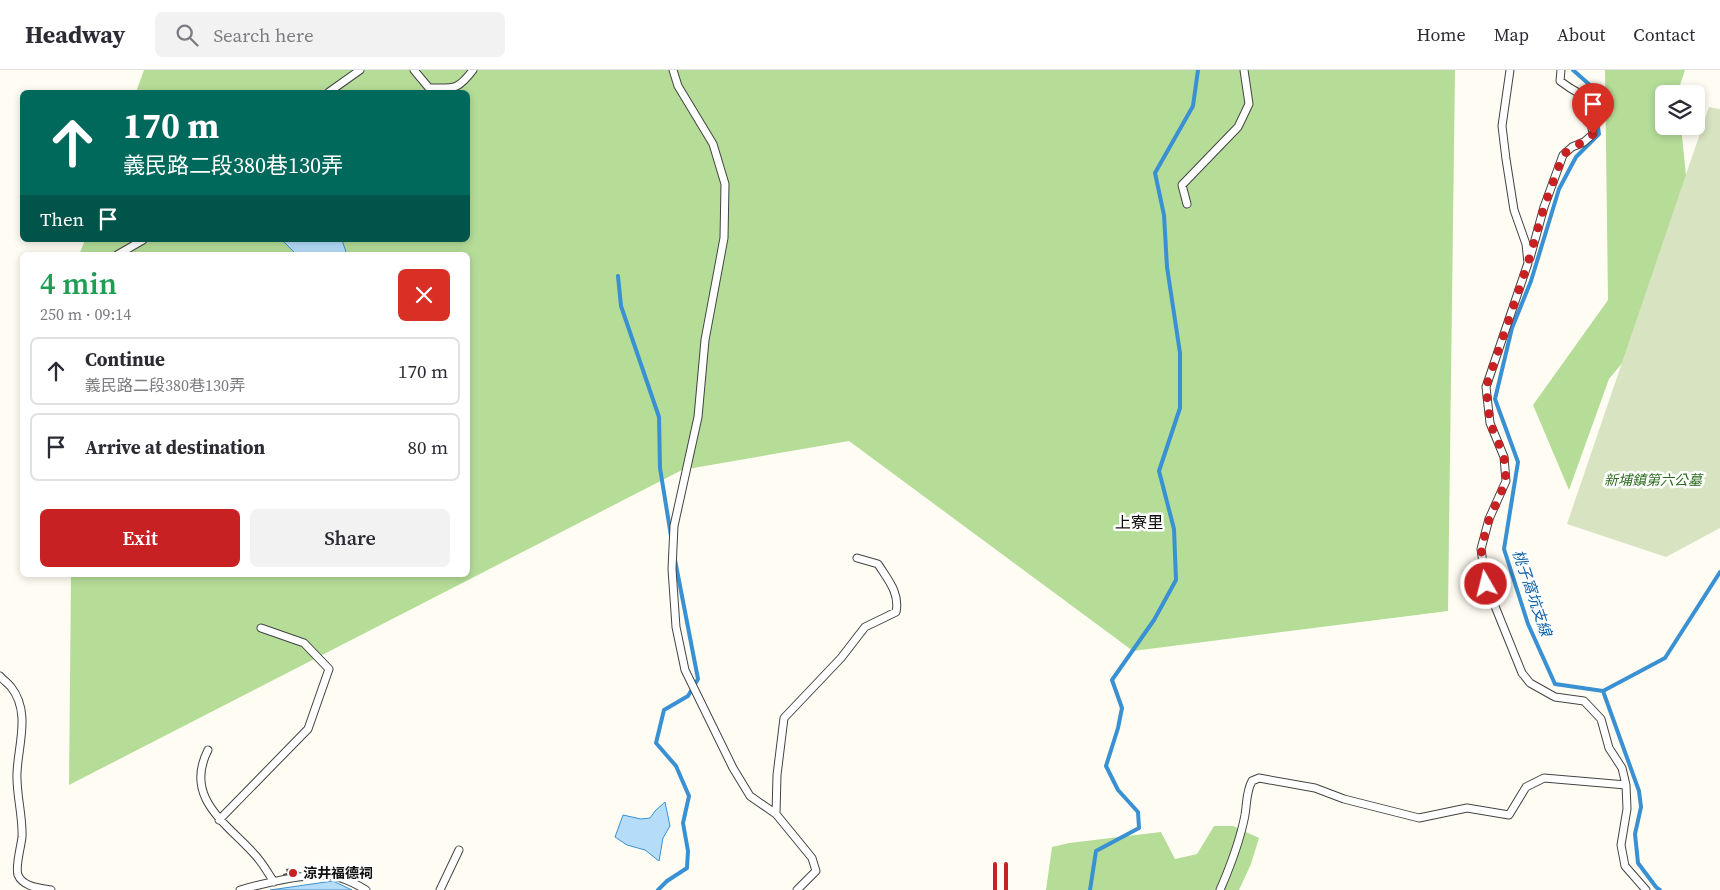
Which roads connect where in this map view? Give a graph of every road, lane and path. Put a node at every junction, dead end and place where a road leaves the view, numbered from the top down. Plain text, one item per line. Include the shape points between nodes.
1 (360, 70) edge
2 (414, 70) edge
3 (473, 70) edge
4 (673, 70) edge
5 (1244, 70) edge
6 (1510, 70) edge
7 (1561, 70) edge
8 (332, 90) edge
9 (1187, 204) dead end
10 (140, 242) edge
11 (122, 252) edge
12 (1528, 263) junction
13 (857, 558) dead end
14 (262, 628) dead end
15 (0, 676) edge
16 (208, 750) dead end
17 (1626, 785) junction
18 (776, 814) junction
19 (219, 820) junction
20 (460, 850) dead end
21 (274, 882) junction
22 (51, 890) edge
23 (240, 890) edge
24 (366, 890) edge
25 (440, 890) edge
26 (797, 890) edge
27 (1220, 890) edge
28 (1646, 890) edge

1 - 8 lane
2 - 3 lane via 429,88 454,88
4 - 18 lane via 678,86 713,144 724,184 724,238 704,340 698,417 674,526 672,569 676,627 686,670 733,768 750,796
5 - 9 lane via 1250,104 1238,127 1182,185
6 - 12 lane via 1502,126 1514,210 1526,244
7 - 12 lane via 1560,81 1587,98 1593,134 1563,155
10 - 11 lane
12 - 17 lane via 1486,387 1490,423 1504,456 1506,481 1481,549 1486,584 1522,672 1530,683 1555,697 1584,701 1601,719
13 - 18 lane via 878,564 897,593 896,612 865,627 841,658 784,718
14 - 19 lane via 304,643 329,669 308,729
15 - 22 lane via 16,696 22,724 17,773 22,832 17,874 29,886
16 - 19 lane via 202,761 201,788
17 - 27 lane via 1544,778 1526,787 1508,815 1468,808 1419,818 1314,788 1259,778 1252,781 1248,789 1245,815
17 - 28 lane via 1627,809 1622,845 1625,866
18 - 26 lane via 812,858 816,871
19 - 21 lane via 256,856
20 - 25 lane
21 - 23 lane
21 - 24 lane via 332,876

